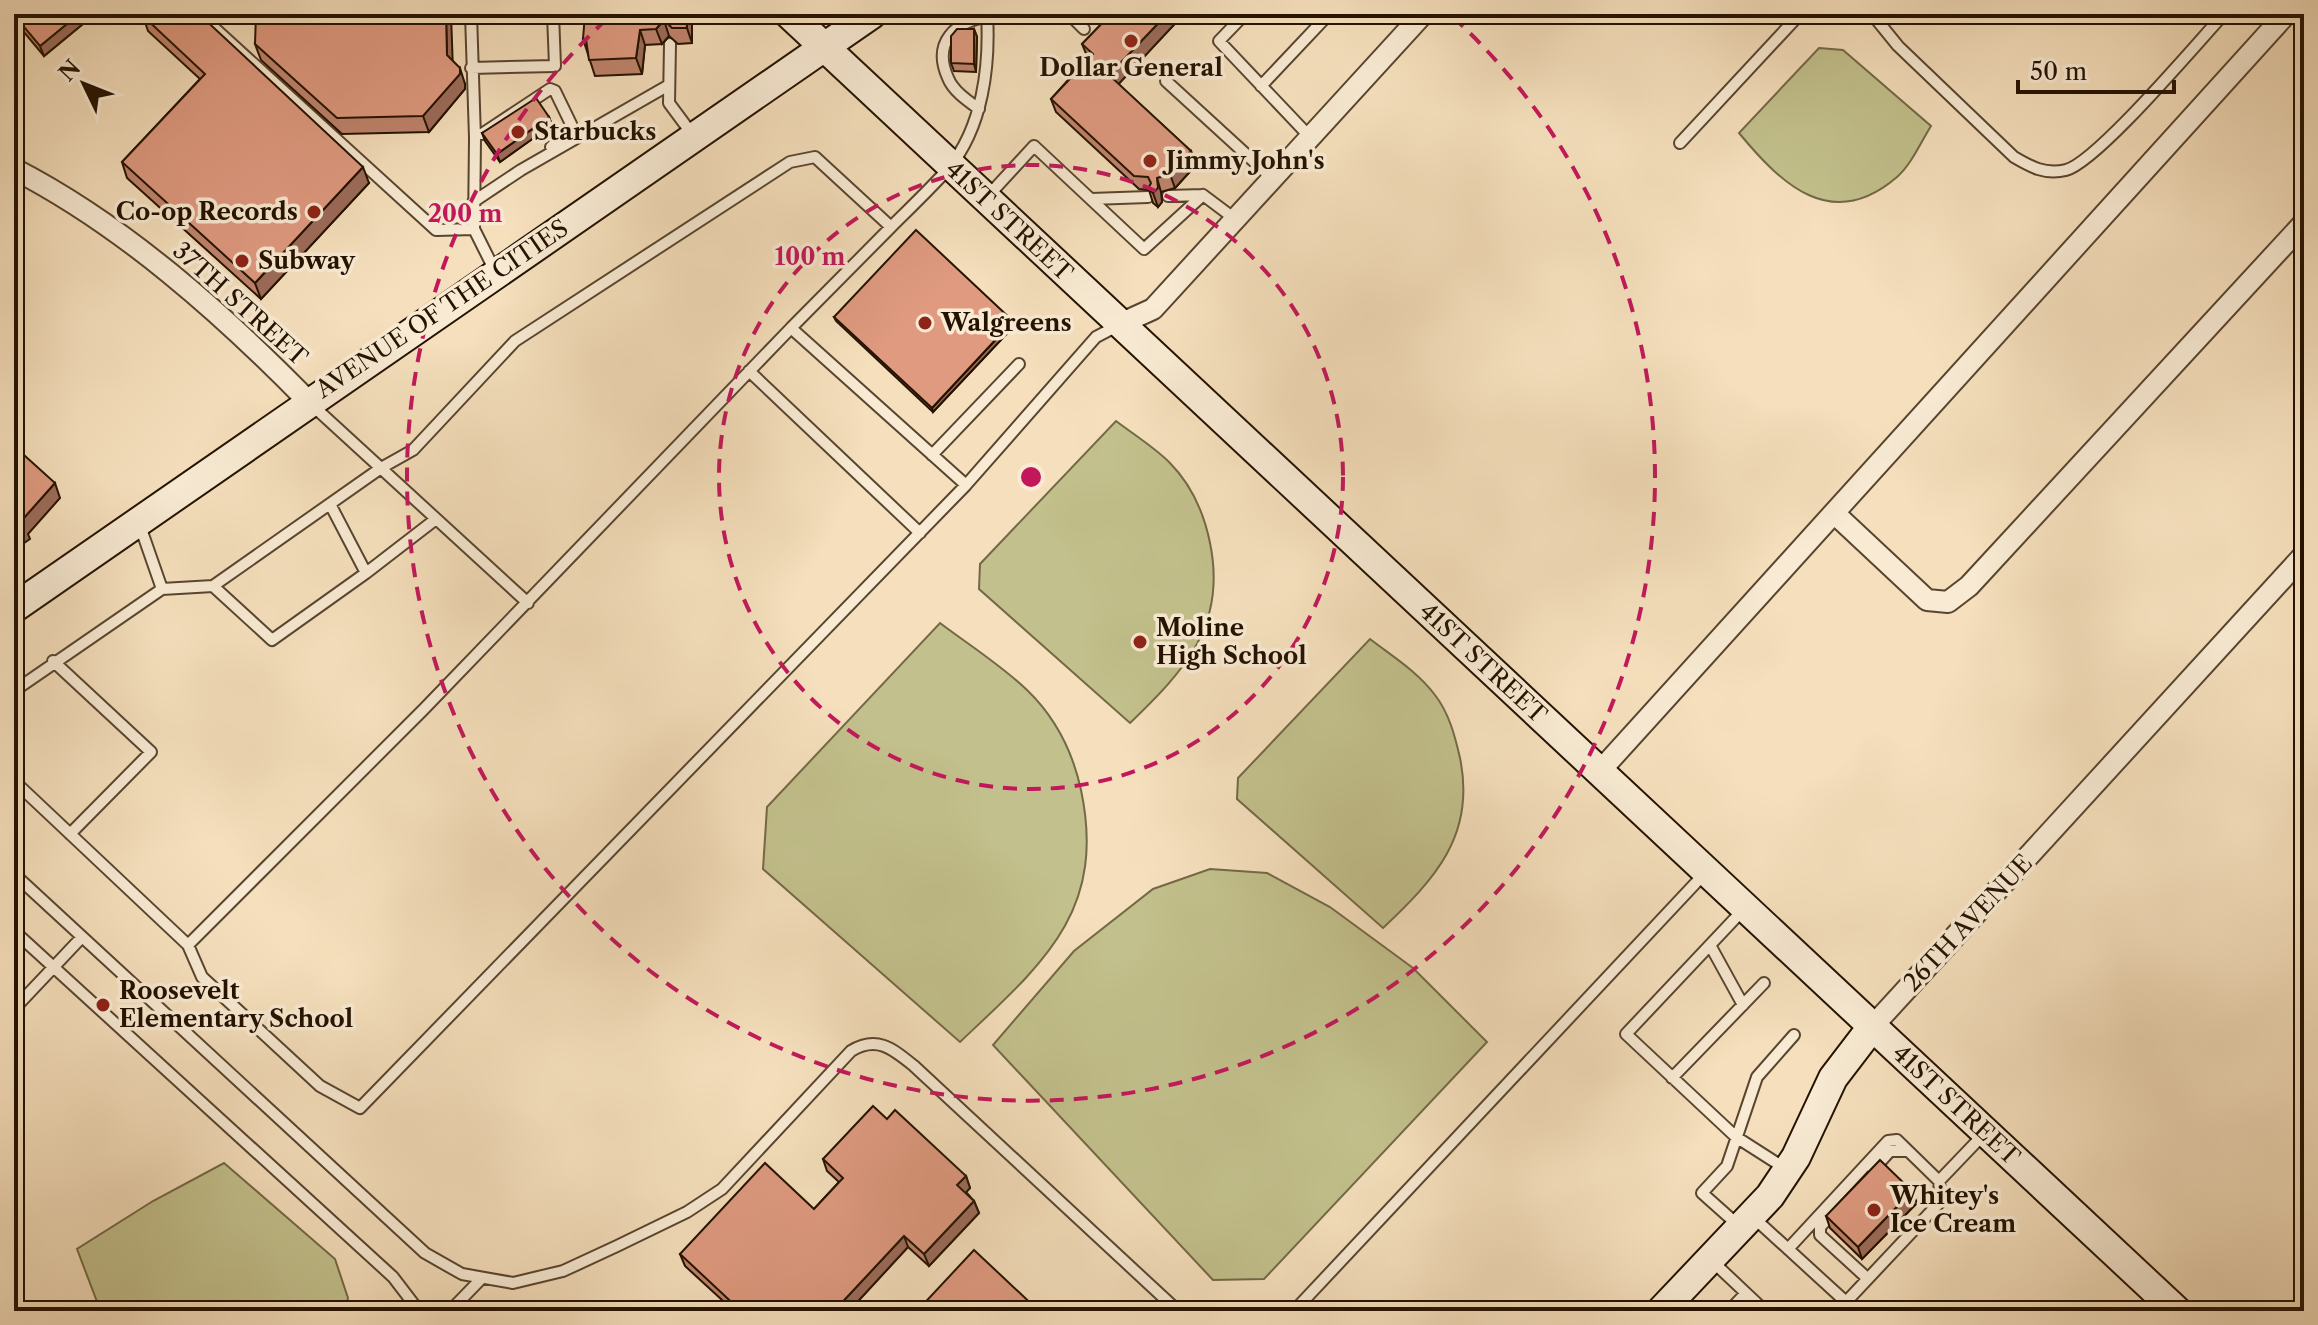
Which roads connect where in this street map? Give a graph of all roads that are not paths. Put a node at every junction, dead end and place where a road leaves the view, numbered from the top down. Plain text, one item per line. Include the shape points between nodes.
1 (199, 14) edge
2 (471, 14) edge
3 (553, 14) edge
4 (789, 14) edge
5 (872, 14) edge
6 (1069, 14) edge
7 (1245, 14) edge
8 (1329, 14) edge
9 (1423, 14) edge
10 (1800, 14) edge
11 (1872, 14) edge
12 (2224, 14) edge
13 (2286, 14) edge
14 (987, 15) edge
15 (1084, 29) dead end
16 (670, 44) edge
17 (826, 47) junction
18 (471, 68) junction
19 (1166, 81) dead end
20 (669, 85) junction
21 (1261, 86) junction
22 (979, 109) junction
23 (694, 137) junction
24 (1310, 137) junction
25 (475, 138) junction
26 (1680, 143) dead end
27 (950, 166) junction
28 (14, 169) edge
29 (521, 170) junction
30 (1272, 178) junction
31 (1203, 195) junction
32 (1168, 196) dead end
33 (1148, 197) edge
34 (985, 199) junction
35 (1091, 199) junction
36 (473, 202) junction
37 (1235, 219) junction
38 (2304, 223) edge
39 (891, 227) junction
40 (474, 229) junction
41 (496, 272) junction
42 (1120, 324) junction
43 (791, 328) junction
44 (1019, 364) dead end
45 (749, 371) junction
46 (308, 401) junction
47 (932, 455) junction
48 (381, 468) junction
49 (966, 485) junction
50 (330, 504) junction
51 (1834, 513) junction
52 (436, 519) junction
53 (138, 520) junction
54 (920, 533) junction
55 (2301, 563) edge
56 (366, 573) junction
57 (213, 586) junction
58 (162, 589) junction
59 (528, 603) junction
60 (14, 608) edge
61 (53, 661) junction
62 (14, 691) edge
63 (1600, 771) junction
64 (14, 781) edge
65 (70, 834) junction
66 (1707, 871) junction
67 (14, 874) edge
68 (1745, 907) junction
69 (14, 931) edge
70 (82, 937) junction
71 (188, 945) junction
72 (1710, 945) junction
73 (55, 966) junction
74 (1764, 983) dead end
75 (1743, 1005) junction
76 (14, 1009) edge
77 (1872, 1027) junction
78 (1794, 1035) dead end
79 (1672, 1078) junction
80 (1986, 1132) junction
81 (1736, 1137) junction
82 (1907, 1151) junction
83 (1788, 1170) junction
84 (1939, 1181) junction
85 (1746, 1222) junction
86 (1788, 1249) junction
87 (1710, 1260) junction
88 (1867, 1278) junction
89 (481, 1279) junction
90 (1746, 1293) junction
91 (419, 1311) edge
92 (450, 1311) edge
93 (1178, 1311) edge
94 (1294, 1311) edge
95 (1661, 1311) edge
96 (1729, 1311) edge
97 (1765, 1311) edge
98 (2177, 1311) edge

1 - 40 lane via 436,230
2 - 18 lane
3 - 18 lane via 555,66
4 - 17 street, 41ST STREET
5 - 17 street, AVENUE OF THE CITIES
6 - 15 lane
7 - 21 lane via 1219,41
8 - 21 lane
9 - 24 street
10 - 26 lane
11 - 12 lane via 1898,46 2014,157 2050,172 2068,169 2095,152
13 - 51 street
14 - 22 lane
14 - 22 lane via 956,26 947,37 945,55 947,78
16 - 20 lane
17 - 23 street, AVENUE OF THE CITIES
17 - 27 street, 41ST STREET
18 - 25 lane
19 - 30 lane
20 - 23 lane via 669,103
20 - 29 lane
21 - 24 lane
22 - 27 lane
23 - 41 street, AVENUE OF THE CITIES
24 - 30 street
25 - 29 lane via 545,89 555,91 571,124
25 - 36 lane
27 - 34 street, 41ST STREET
27 - 39 lane
28 - 46 street, 37TH STREET via 56,190 124,237
29 - 36 lane
30 - 37 street
31 - 32 lane
31 - 35 lane via 1144,249
31 - 37 lane
33 - 35 lane
34 - 35 lane via 1034,146
34 - 42 street, 41ST STREET
36 - 40 lane
37 - 42 street via 1153,309
38 - 51 street via 1969,586 1948,602 1927,600
39 - 43 lane
39 - 48 lane via 815,157 790,162 515,341 413,450
40 - 41 lane
41 - 46 street, AVENUE OF THE CITIES
42 - 49 lane via 1096,337
42 - 63 street, 41ST STREET
43 - 45 lane
43 - 47 lane
44 - 47 lane
45 - 54 lane
45 - 59 lane
46 - 48 lane
46 - 53 street, AVENUE OF THE CITIES
47 - 49 lane
48 - 50 lane
48 - 52 lane
49 - 54 lane
50 - 56 lane
50 - 57 lane
51 - 63 street
52 - 56 lane
52 - 59 lane
53 - 58 lane
53 - 60 street, AVENUE OF THE CITIES
54 - 71 lane via 360,1108 320,1086 202,977
55 - 77 street, 26TH AVENUE
56 - 57 lane via 272,640
57 - 58 lane
58 - 61 lane
59 - 71 lane
61 - 62 lane
61 - 65 lane via 151,752
63 - 66 street, 41ST STREET
64 - 65 lane
65 - 71 lane
66 - 68 street, 41ST STREET
66 - 94 lane
67 - 70 lane
68 - 72 lane
68 - 77 street, 41ST STREET
69 - 73 lane
70 - 73 lane
70 - 89 lane via 425,1253
72 - 75 lane
72 - 79 lane via 1626,1034
73 - 76 lane
73 - 91 lane via 393,1277
74 - 75 lane
75 - 79 lane
77 - 80 street, 41ST STREET
77 - 83 street, 26TH AVENUE via 1833,1078
78 - 81 lane via 1757,1077
79 - 81 lane
80 - 84 lane
80 - 98 street, 41ST STREET
81 - 83 lane
81 - 85 lane via 1727,1166 1702,1193
82 - 84 lane
82 - 86 lane via 1897,1140 1888,1141
82 - 88 lane via 1890,1151 1820,1227 1820,1235
83 - 85 street, 26TH AVENUE
84 - 88 lane via 1941,1201
85 - 86 lane
85 - 87 street, 26TH AVENUE
86 - 88 lane via 1846,1302
87 - 90 lane
87 - 95 street, 26TH AVENUE
89 - 92 lane
89 - 93 lane via 513,1283 563,1271 687,1212 722,1189 851,1051 869,1043 892,1048 914,1066
90 - 96 lane
90 - 97 lane

